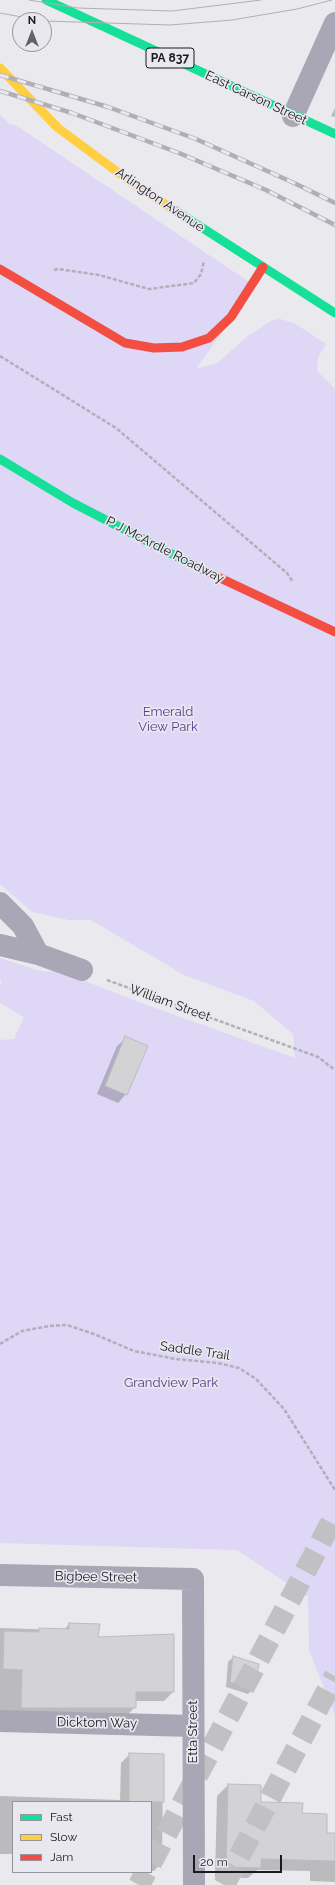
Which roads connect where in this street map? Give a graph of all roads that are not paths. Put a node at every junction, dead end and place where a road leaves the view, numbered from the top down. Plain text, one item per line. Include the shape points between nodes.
1 (46, 0) edge
2 (335, 23) edge
3 (0, 68) edge
4 (293, 116) junction
5 (335, 134) edge
6 (263, 267) junction
7 (0, 268) edge
8 (335, 313) edge
9 (0, 459) edge
10 (335, 632) edge
11 (0, 903) edge
12 (0, 945) edge
13 (38, 954) junction
14 (82, 970) road end
15 (0, 1575) edge
16 (193, 1578) joint
17 (0, 1721) edge
18 (193, 1726) junction
19 (194, 1885) edge

1 - 4 main road, East Carson Street / PA 837
2 - 4 street
3 - 6 main road, Arlington Avenue via 58,128 131,182
4 - 5 main road, East Carson Street / PA 837
6 - 7 main road via 230,317 209,338 182,347 154,348 125,343
6 - 8 main road, Arlington Avenue
9 - 10 main road, P J McArdle Roadway via 80,507 180,559
11 - 13 street via 23,926
12 - 13 street
13 - 14 street
15 - 16 street, Bigbee Street
16 - 18 street, Etta Street
17 - 18 street, Dicktom Way
18 - 19 street, Etta Street

